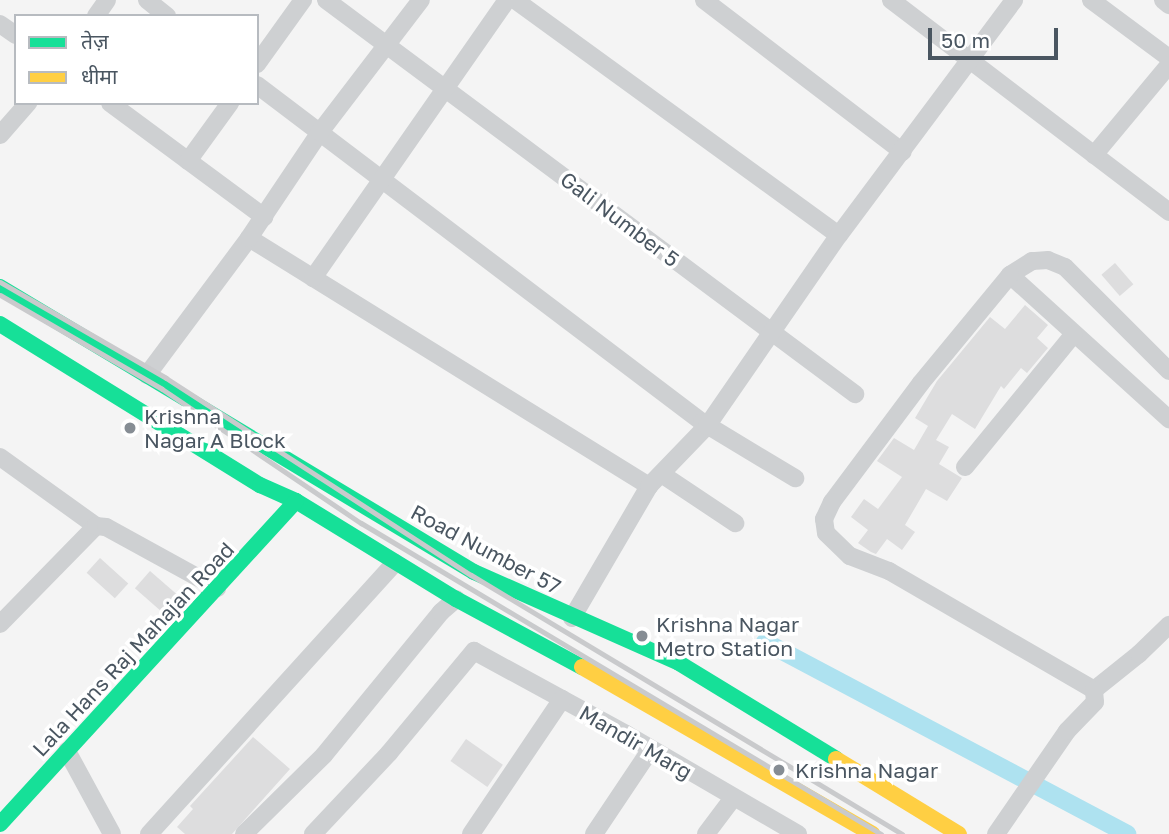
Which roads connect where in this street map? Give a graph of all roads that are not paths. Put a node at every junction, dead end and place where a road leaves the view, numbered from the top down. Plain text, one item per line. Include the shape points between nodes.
1 (147, 0) edge
2 (303, 0) edge
3 (326, 0) edge
4 (421, 0) edge
5 (507, 0) edge
6 (515, 0) edge
7 (704, 0) edge
8 (891, 0) edge
9 (1014, 0) edge
10 (1091, 0) edge
11 (1163, 0) edge
12 (1169, 5) edge
13 (164, 14) edge
14 (385, 44) junction
15 (971, 58) junction
16 (1169, 58) edge
17 (259, 61) edge
18 (1169, 65) edge
19 (259, 86) edge
20 (444, 88) junction
21 (26, 105) edge
22 (113, 105) edge
23 (229, 105) edge
24 (2, 129) edge
25 (320, 132) junction
26 (903, 152) junction
27 (1094, 155) junction
28 (188, 161) junction
29 (383, 181) junction
30 (1169, 212) edge
31 (264, 217) junction
32 (839, 235) junction
33 (249, 238) junction
34 (1010, 275) junction
35 (313, 278) junction
36 (0, 287) edge
37 (0, 324) edge
38 (772, 332) junction
39 (1073, 335) junction
40 (1169, 371) edge
41 (147, 375) junction
42 (855, 394) dead end
43 (1169, 419) edge
44 (707, 426) junction
45 (0, 457) edge
46 (965, 467) dead end
47 (663, 475) junction
48 (795, 478) dead end
49 (647, 490) junction
50 (296, 501) junction
51 (736, 523) dead end
52 (96, 526) junction
53 (395, 564) junction
54 (217, 588) junction
55 (456, 599) junction
56 (572, 618) junction
57 (0, 624) edge
58 (1169, 625) edge
59 (1094, 690) junction
60 (562, 699) junction
61 (651, 749) junction
62 (67, 751) junction
63 (733, 798) junction
64 (0, 824) edge
65 (997, 832) edge
66 (112, 834) edge
67 (149, 834) edge
68 (244, 834) edge
69 (313, 834) edge
70 (471, 834) edge
71 (594, 834) edge
72 (706, 834) edge
73 (798, 834) edge
74 (872, 834) edge
75 (959, 834) edge

1 - 13 street
2 - 17 street
3 - 14 street, Gali Number 5
4 - 14 street
5 - 20 street
6 - 32 street
7 - 26 street
8 - 15 street
9 - 15 street
10 - 16 street
11 - 12 street
14 - 20 street, Gali Number 5
14 - 25 street
15 - 26 street
15 - 27 street
18 - 27 street
19 - 25 street
20 - 29 street
20 - 38 street, Gali Number 5
21 - 24 street
22 - 28 street
23 - 28 street
25 - 29 street
25 - 31 street
26 - 32 street
27 - 30 street
28 - 31 street
29 - 35 street
29 - 44 street
31 - 33 street
32 - 38 street
33 - 35 street
33 - 41 street
34 - 39 street
34 - 40 street via 1032,261 1048,260 1065,267
34 - 59 street via 832,502 824,519 826,533 850,556 889,571
35 - 49 street
36 - 41 main road, Road Number 57
37 - 50 main road via 260,485
38 - 42 street, Gali Number 5
38 - 44 street
39 - 43 street
39 - 46 street
41 - 56 main road, Road Number 57 via 474,572
44 - 47 street
44 - 48 street
45 - 52 street
47 - 49 street
47 - 51 street
49 - 56 street
50 - 53 main road
50 - 54 main road, Lala Hans Raj Mahajan Road
52 - 54 street via 106,527
52 - 57 street
53 - 55 main road
53 - 67 street
54 - 62 main road, Lala Hans Raj Mahajan Road
55 - 68 street via 324,755
55 - 74 main road
56 - 75 main road, Road Number 57 via 679,663
58 - 59 street
59 - 65 street via 1095,702 1067,730
60 - 61 street, Mandir Marg
60 - 69 street, Mandir Marg via 474,651 389,753
60 - 70 street
61 - 63 street, Mandir Marg
61 - 71 street
62 - 64 main road, Lala Hans Raj Mahajan Road
62 - 66 street
63 - 72 street
63 - 73 street, Mandir Marg

